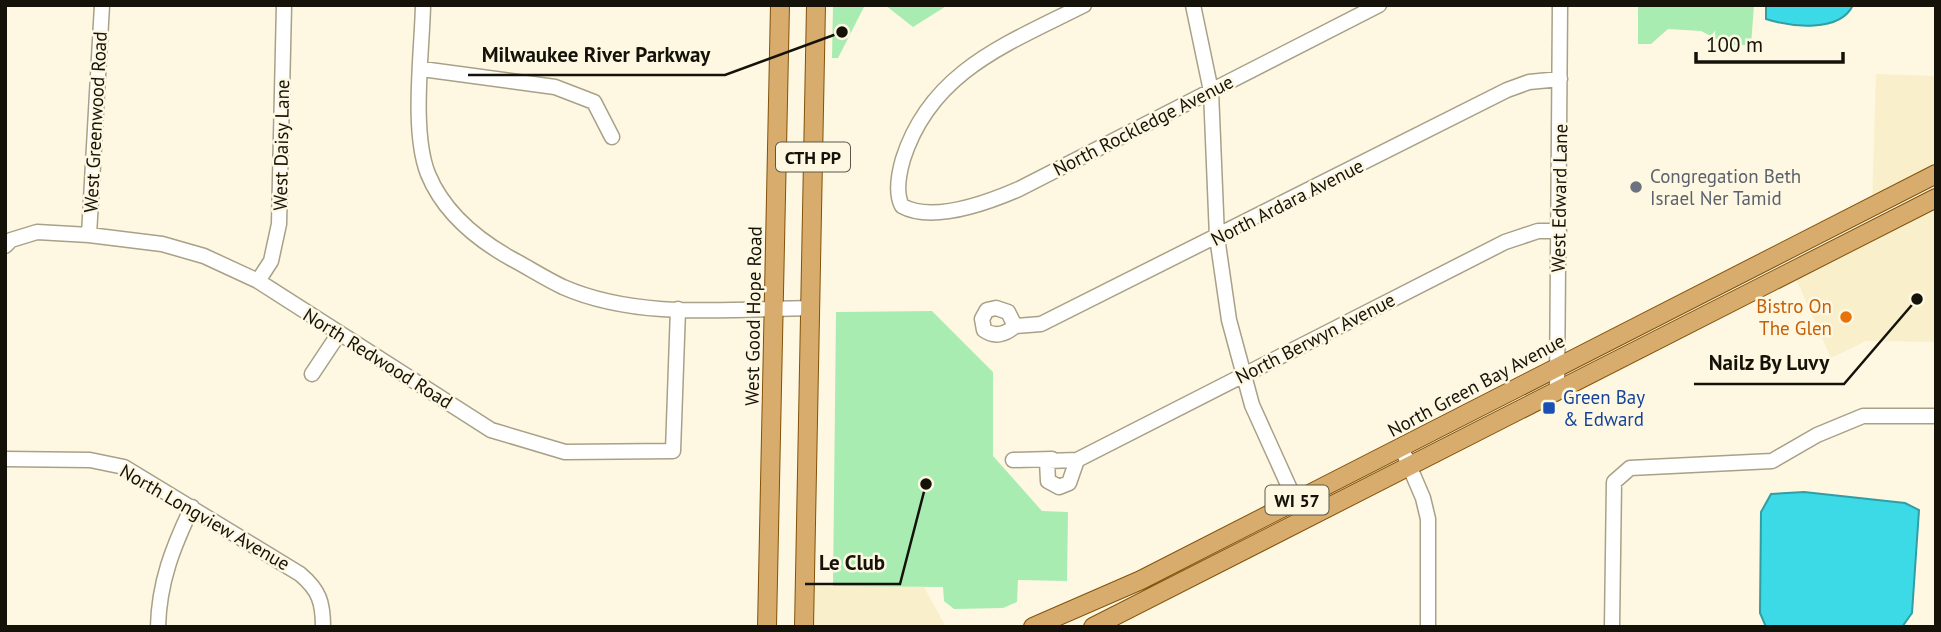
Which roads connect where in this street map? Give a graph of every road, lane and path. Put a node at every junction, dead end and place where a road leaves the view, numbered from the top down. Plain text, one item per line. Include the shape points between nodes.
1 (102, 5) edge
2 (284, 5) edge
3 (423, 5) edge
4 (780, 5) edge
5 (816, 5) edge
6 (1083, 5) edge
7 (1193, 5) edge
8 (1379, 5) edge
9 (1560, 5) edge
10 (422, 69) junction
11 (1560, 79) junction
12 (1211, 91) junction
13 (612, 137) dead end
14 (1936, 174) edge
15 (1936, 198) edge
16 (1559, 231) junction
17 (89, 234) junction
18 (1217, 237) junction
19 (5, 246) edge
20 (258, 281) junction
21 (810, 308) junction
22 (678, 309) junction
23 (775, 309) junction
24 (1015, 326) dead end
25 (338, 335) junction
26 (1557, 367) junction
27 (312, 374) dead end
28 (1243, 375) junction
29 (1557, 390) junction
30 (1936, 416) edge
31 (1402, 448) junction
32 (5, 458) edge
33 (1052, 459) junction
34 (1013, 460) dead end
35 (1077, 460) junction
36 (1410, 466) junction
37 (1294, 501) junction
38 (192, 507) junction
39 (1304, 520) junction
40 (158, 627) edge
41 (323, 627) edge
42 (766, 627) edge
43 (804, 627) edge
44 (1033, 627) edge
45 (1093, 627) edge
46 (1428, 627) edge
47 (1612, 627) edge

1 - 17 street, West Greenwood Road
2 - 20 street, West Daisy Lane via 279,224 271,261
3 - 10 street
4 - 23 main road, West Good Hope Road / CTH PP
5 - 21 main road, CTH PP
6 - 12 street, North Rockledge Avenue via 1007,44 940,91 909,143 900,171 900,204 929,211 992,200
7 - 12 street
8 - 12 street, North Rockledge Avenue
9 - 11 street, West Edward Lane
10 - 13 street via 555,87 594,102
10 - 22 street via 419,130 428,173 449,211 486,244 564,288 617,302
11 - 16 street, West Edward Lane
11 - 18 street, North Ardara Avenue via 1507,90
12 - 18 street
14 - 26 main road, North Green Bay Avenue / WI 57
15 - 29 main road, WI 57
16 - 26 street, West Edward Lane
16 - 28 street, North Berwyn Avenue via 1538,231 1505,242
17 - 19 street, West Greenwood Road via 37,232
17 - 20 street, North Redwood Road via 162,244 204,256
18 - 24 street, North Ardara Avenue via 1061,316 1029,327
18 - 28 street via 1222,284
20 - 25 street, North Redwood Road
21 - 23 street
21 - 43 main road, CTH PP
22 - 23 street
22 - 25 street, North Redwood Road via 673,451 565,453 491,430
23 - 42 main road, West Good Hope Road / CTH PP
25 - 27 street
26 - 29 street, West Edward Lane
26 - 31 main road, North Green Bay Avenue / WI 57
28 - 35 street, North Berwyn Avenue
28 - 37 street
29 - 36 main road, WI 57
30 - 47 street via 1863,416 1772,461 1630,468 1614,482
31 - 36 street
31 - 37 main road, North Green Bay Avenue / WI 57
32 - 38 street, North Longview Avenue via 107,462 124,467
33 - 34 street, North Berwyn Avenue
33 - 35 street, North Berwyn Avenue
33 - 35 street via 1045,466 1046,476 1059,488 1069,483
36 - 39 main road, WI 57
36 - 46 street via 1428,519
37 - 39 street
37 - 44 main road, North Green Bay Avenue / WI 57 via 1141,580
38 - 40 street via 165,570
38 - 41 street, North Longview Avenue via 316,588 323,605
39 - 45 main road, WI 57

